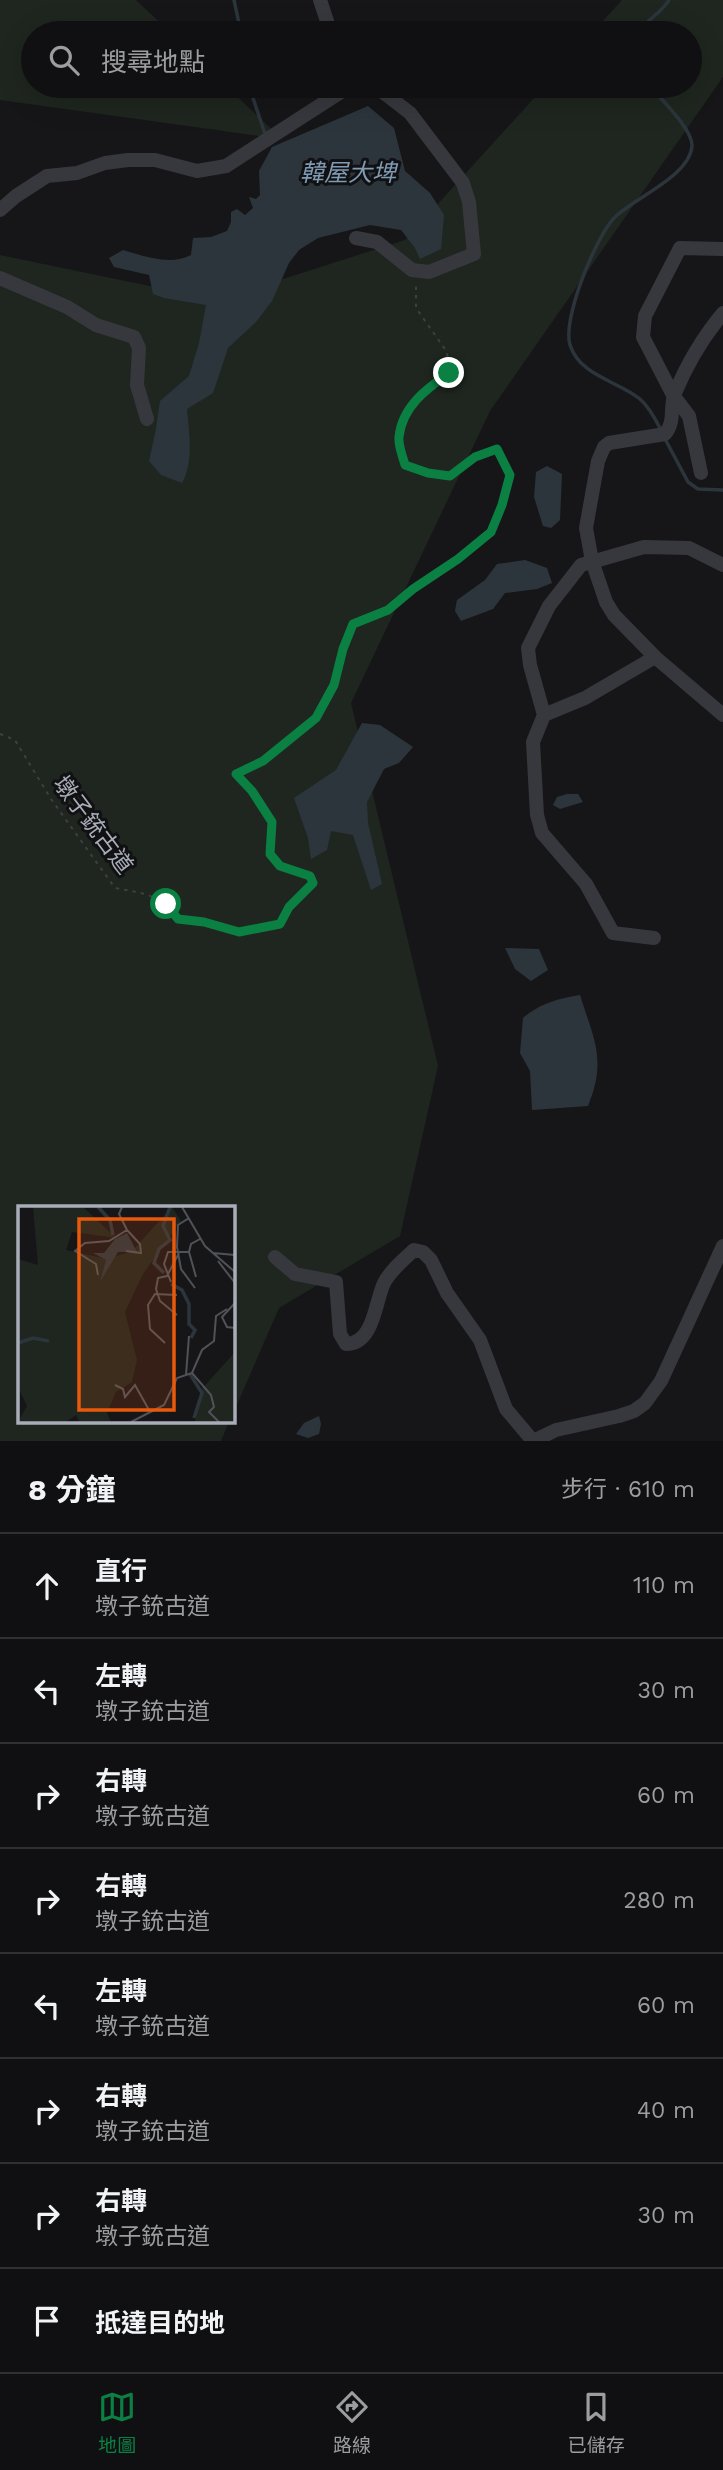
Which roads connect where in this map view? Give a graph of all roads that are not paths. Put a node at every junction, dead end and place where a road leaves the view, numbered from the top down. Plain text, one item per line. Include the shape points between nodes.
1 (320, 0) edge
2 (327, 21) edge
3 (332, 98) edge
4 (391, 98) edge
5 (0, 210) edge
6 (356, 238) dead end
7 (723, 249) edge
8 (0, 278) edge
9 (723, 313) edge
10 (673, 395) junction
11 (146, 419) dead end
12 (701, 473) dead end
13 (592, 561) junction
14 (723, 565) edge
15 (655, 657) junction
16 (544, 715) junction
17 (723, 715) edge
18 (654, 938) dead end
19 (723, 1246) edge
20 (275, 1258) dead end

1 - 2 lane
3 - 5 lane via 226,166 197,172 155,160 105,163 77,173 47,176
4 - 6 lane via 410,113 463,183 474,254 429,272 417,271 377,242
7 - 10 lane via 680,248 645,316 643,337
8 - 11 lane via 96,325 134,337 139,348 137,385
9 - 10 lane via 705,334
10 - 12 lane via 688,416
10 - 13 lane via 671,426 661,434 604,447 586,528
13 - 14 lane via 644,547 689,548
13 - 15 lane via 614,615
13 - 16 lane via 581,565 549,606 528,649
15 - 16 lane via 585,698
15 - 17 lane
16 - 18 lane via 533,742 542,833 586,884 613,933
19 - 20 lane via 666,1371 645,1403 620,1416 556,1430 533,1441 506,1409 480,1340 423,1252 414,1250 392,1271 368,1330 353,1344 346,1344 340,1334 336,1282 295,1273

